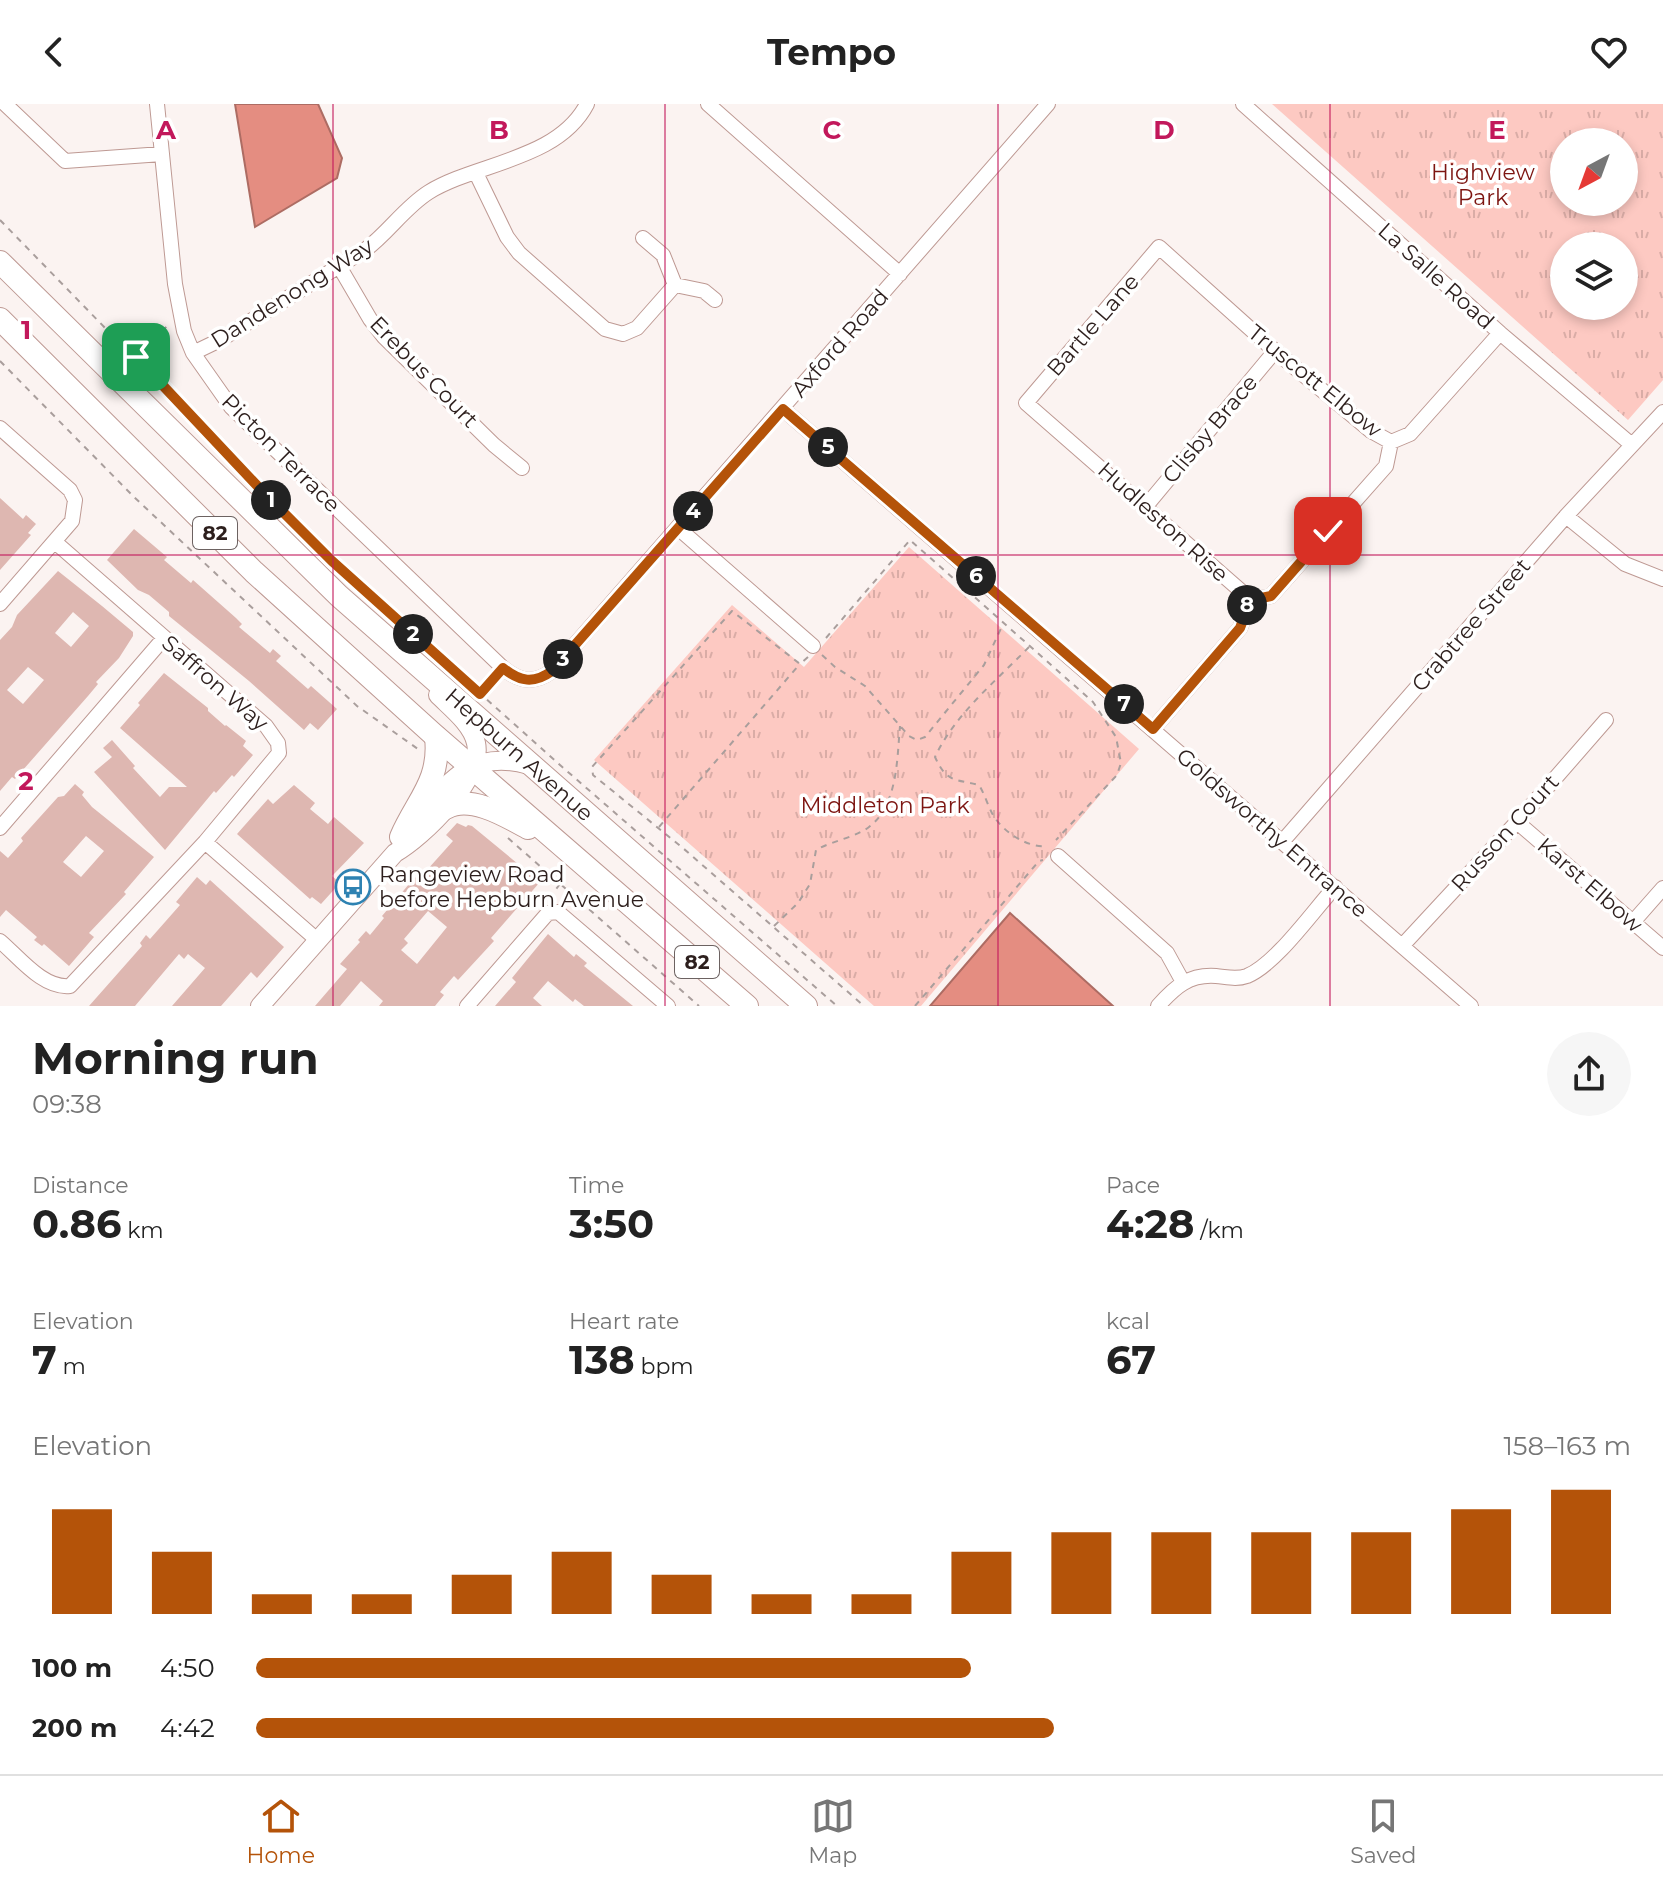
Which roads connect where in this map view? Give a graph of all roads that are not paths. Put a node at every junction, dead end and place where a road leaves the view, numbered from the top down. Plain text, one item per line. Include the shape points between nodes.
1 (5, 104) edge
2 (157, 104) edge
3 (587, 104) edge
4 (708, 104) edge
5 (1048, 104) edge
6 (1243, 104) edge
7 (162, 154) junction
8 (476, 173) junction
9 (643, 238) dead end
10 (1159, 247) joint
11 (0, 262) edge
12 (339, 266) junction
13 (900, 274) junction
14 (675, 285) junction
15 (715, 300) dead end
16 (0, 319) edge
17 (1500, 333) junction
18 (1275, 351) junction
19 (193, 353) junction
20 (1026, 403) joint
21 (783, 409) junction
22 (1663, 412) edge
23 (0, 428) edge
24 (1391, 442) junction
25 (1632, 445) junction
26 (522, 468) dead end
27 (1146, 506) junction
28 (1566, 516) junction
29 (678, 528) junction
30 (55, 542) junction
31 (1663, 579) edge
32 (1247, 601) junction
33 (0, 604) edge
34 (369, 623) junction
35 (164, 638) junction
36 (815, 648) road end
37 (530, 681) joint
38 (1606, 720) dead end
39 (1153, 729) junction
40 (431, 746) junction
41 (529, 765) junction
42 (472, 768) junction
43 (446, 808) junction
44 (1517, 822) junction
45 (0, 828) edge
46 (205, 842) junction
47 (1282, 842) junction
48 (398, 845) junction
49 (1058, 856) road end
50 (589, 867) junction
51 (1335, 887) junction
52 (1663, 888) edge
53 (1633, 922) junction
54 (316, 939) junction
55 (0, 941) edge
56 (1402, 946) junction
57 (1663, 948) edge
58 (1183, 982) junction
59 (260, 1006) edge
60 (467, 1006) edge
61 (668, 1006) edge
62 (747, 1006) edge
63 (806, 1006) edge
64 (1158, 1006) edge
65 (1471, 1006) edge

1 - 7 street via 65,161
2 - 7 street, Picton Terrace
3 - 8 street, Dandenong Way via 569,128 545,145
4 - 13 street
5 - 13 street, Axford Road
6 - 17 street, La Salle Road
7 - 19 street, Picton Terrace via 175,284
8 - 12 street, Dandenong Way via 429,192 383,236
8 - 14 street via 519,253 605,329 623,334 637,328
9 - 14 street via 663,255
10 - 18 street, Truscott Elbow
10 - 20 street, Bartle Lane
11 - 34 main road, Hepburn Avenue / 82
12 - 19 street, Dandenong Way
12 - 26 street, Erebus Court via 384,337
13 - 21 street, Axford Road
14 - 15 street via 704,291
16 - 40 main road, Hepburn Avenue / 82
17 - 24 street, Truscott Elbow via 1410,434
17 - 25 street, La Salle Road
18 - 24 street, Truscott Elbow
18 - 27 street, Clisby Brace
19 - 37 street, Picton Terrace via 231,407 503,668
20 - 27 street, Hudleston Rise
21 - 29 street, Axford Road
21 - 39 street, Goldsworthy Entrance
22 - 25 street, Crabtree Street
23 - 30 street via 70,490 75,512
24 - 32 street via 1386,466 1271,596
25 - 28 street, Crabtree Street
27 - 32 street, Hudleston Rise
28 - 31 street via 1625,564
28 - 47 street, Crabtree Street
29 - 36 street
29 - 37 street, Axford Road via 552,671
30 - 33 street
30 - 35 street, Saffron Way
32 - 39 street, Hudleston Rise via 1240,628
34 - 41 main road, Hepburn Avenue / 82
34 - 42 street via 466,725 477,747
35 - 45 street
35 - 46 street, Saffron Way via 266,726 278,743 275,761
38 - 44 street, Russon Court
39 - 47 street, Goldsworthy Entrance
40 - 42 main road, Hepburn Avenue / 82
40 - 48 main road via 437,763 433,778
41 - 42 street via 499,759
41 - 63 main road, Hepburn Avenue / 82
42 - 43 street via 466,786
42 - 48 street via 454,776
42 - 50 main road, Hepburn Avenue / 82
43 - 48 street via 410,844
43 - 50 main road via 461,803 498,812
44 - 53 street, Karst Elbow
44 - 56 street, Russon Court
46 - 54 street
46 - 55 street via 70,986 49,983
47 - 51 street, Goldsworthy Entrance
48 - 54 street
49 - 58 street via 1167,953
50 - 62 main road, Hepburn Avenue / 82
51 - 56 street, Goldsworthy Entrance
51 - 58 street via 1260,969 1240,978 1202,976
52 - 53 street
53 - 57 street, Karst Elbow
54 - 59 street
56 - 65 street, Goldsworthy Entrance
58 - 64 street
60 - 61 street via 548,913 558,912

